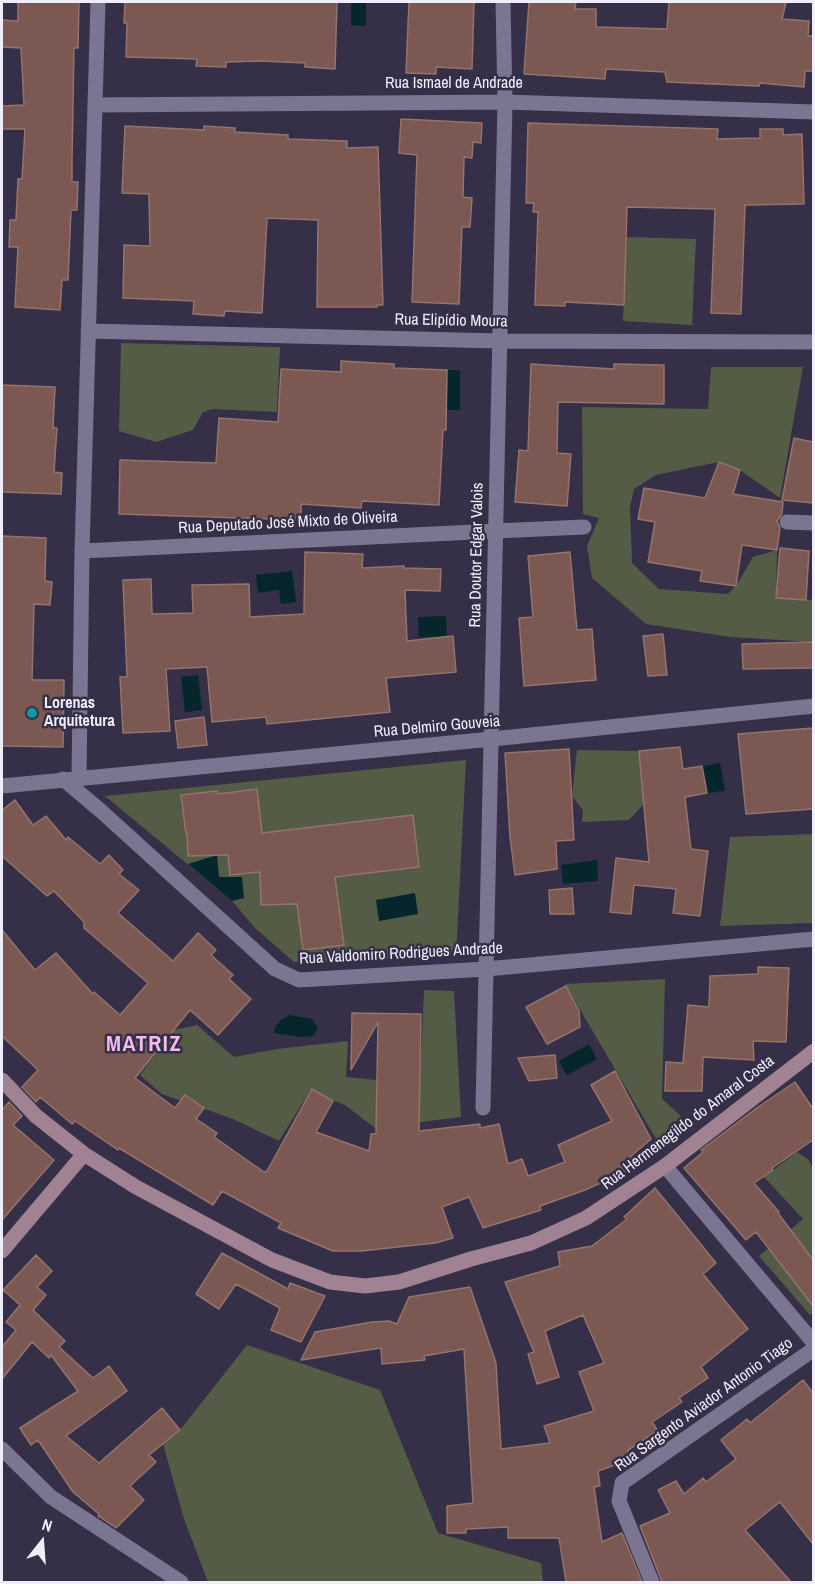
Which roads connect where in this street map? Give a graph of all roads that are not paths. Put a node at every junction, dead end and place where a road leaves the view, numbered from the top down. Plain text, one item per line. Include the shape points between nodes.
1 (98, 2) edge
2 (503, 2) edge
3 (505, 102) junction
4 (95, 105) junction
5 (813, 112) edge
6 (88, 331) junction
7 (499, 341) junction
8 (813, 342) edge
9 (787, 522) dead end
10 (813, 523) edge
11 (584, 526) dead end
12 (495, 531) junction
13 (82, 551) junction
14 (813, 706) edge
15 (492, 740) junction
16 (79, 778) junction
17 (63, 780) junction
18 (2, 786) edge
19 (813, 939) edge
20 (486, 969) junction
21 (813, 1051) edge
22 (2, 1080) edge
23 (483, 1108) dead end
24 (84, 1154) junction
25 (664, 1166) junction
26 (7, 1234) edge
27 (2, 1251) edge
28 (813, 1342) edge
29 (813, 1349) edge
30 (2, 1449) edge
31 (181, 1582) edge
32 (652, 1582) edge

1 - 4 street
2 - 3 street, Rua Doutor Edgar Valois
3 - 4 street, Rua Ismael de Andrade
3 - 5 street, Rua Ismael de Andrade
3 - 7 street, Rua Doutor Edgar Valois
4 - 6 street
6 - 7 street, Rua Elipídio Moura
6 - 13 street
7 - 8 street, Rua Elipídio Moura
7 - 12 street, Rua Doutor Edgar Valois
9 - 10 street
11 - 12 street, Rua Deputado José Mixto de Oliveira
12 - 13 street, Rua Deputado José Mixto de Oliveira
12 - 15 street, Rua Doutor Edgar Valois
13 - 16 street
14 - 15 street, Rua Delmiro Gouveia
15 - 16 street, Rua Delmiro Gouveia
15 - 20 street, Rua Doutor Edgar Valois
16 - 17 street, Rua Delmiro Gouveia
17 - 18 street, Rua Delmiro Gouveia
17 - 20 street, Rua Valdomiro Rodrigues Andrade via 286,975 315,980
19 - 20 street, Rua Valdomiro Rodrigues Andrade
20 - 23 street, Rua Doutor Edgar Valois
21 - 25 street, Rua Hermenegildo do Amaral Costa
22 - 24 street, Rua Hermenegildo do Amaral Costa via 36,1116
24 - 25 street, Rua Hermenegildo do Amaral Costa via 136,1187 272,1260 330,1282 365,1286 399,1282 531,1243 586,1218
24 - 26 street
25 - 28 street
26 - 27 street
29 - 32 street, Rua Sargento Aviador Antonio Tiago via 622,1484 619,1501
30 - 31 street via 51,1497

